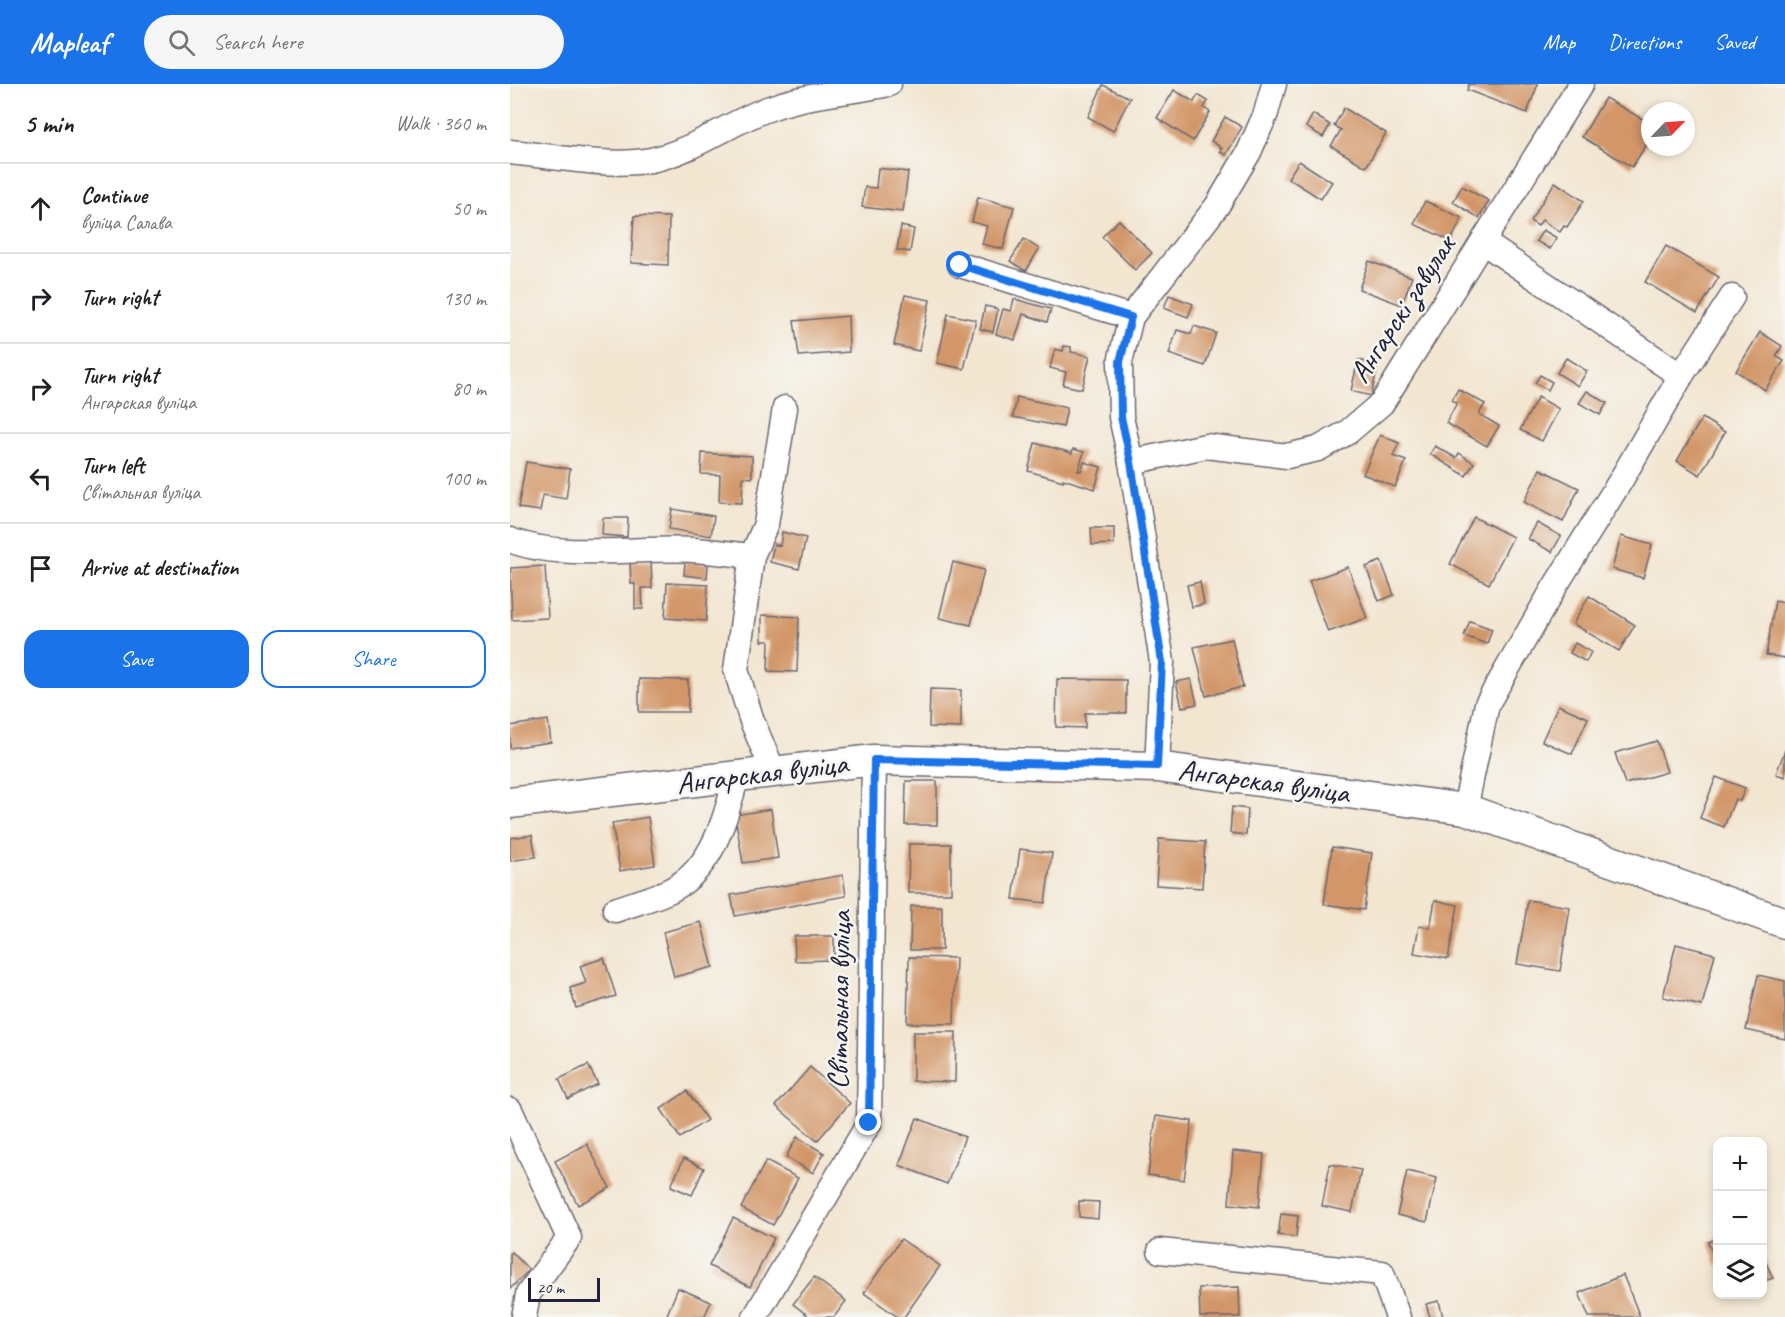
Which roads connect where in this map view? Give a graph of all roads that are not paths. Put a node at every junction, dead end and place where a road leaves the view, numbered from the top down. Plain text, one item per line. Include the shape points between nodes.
1 (889, 84) edge
2 (1274, 84) edge
3 (1581, 84) edge
4 (510, 152) edge
5 (1483, 242) junction
6 (960, 265) dead end
7 (1732, 297) dead end
8 (1131, 317) junction
9 (1681, 376) junction
10 (785, 408) dead end
11 (1131, 462) junction
12 (510, 540) edge
13 (752, 556) junction
14 (874, 760) junction
15 (1157, 766) junction
16 (772, 771) junction
17 (737, 776) junction
18 (510, 803) edge
19 (1465, 809) junction
20 (615, 910) dead end
21 (1785, 923) edge
22 (510, 1110) edge
23 (1160, 1251) dead end
24 (524, 1317) edge
25 (754, 1317) edge
26 (1398, 1317) edge

1 - 4 street via 774,106 652,160 617,163
2 - 8 street via 1258,133 1217,206
3 - 5 street, Ангарскі завулак
5 - 9 street
5 - 11 street, Ангарскі завулак via 1382,403 1348,432 1318,449 1287,456 1206,446
6 - 8 street
7 - 9 street
8 - 11 street via 1120,362 1121,417
9 - 19 street via 1487,704
10 - 13 street via 766,524
11 - 15 street via 1162,662
12 - 13 street via 523,546 571,550 692,550
13 - 16 street via 736,670
14 - 15 street, Ангарская вуліца
14 - 16 street, Ангарская вуліца
14 - 25 street, Світальная вуліца via 869,1123
15 - 19 street, Ангарская вуліца
16 - 17 street, Ангарская вуліца
17 - 18 street, Ангарская вуліца
17 - 20 street via 711,852 691,877 666,893
19 - 21 street, Ангарская вуліца
22 - 24 street via 569,1238 528,1294
23 - 26 street via 1382,1274

